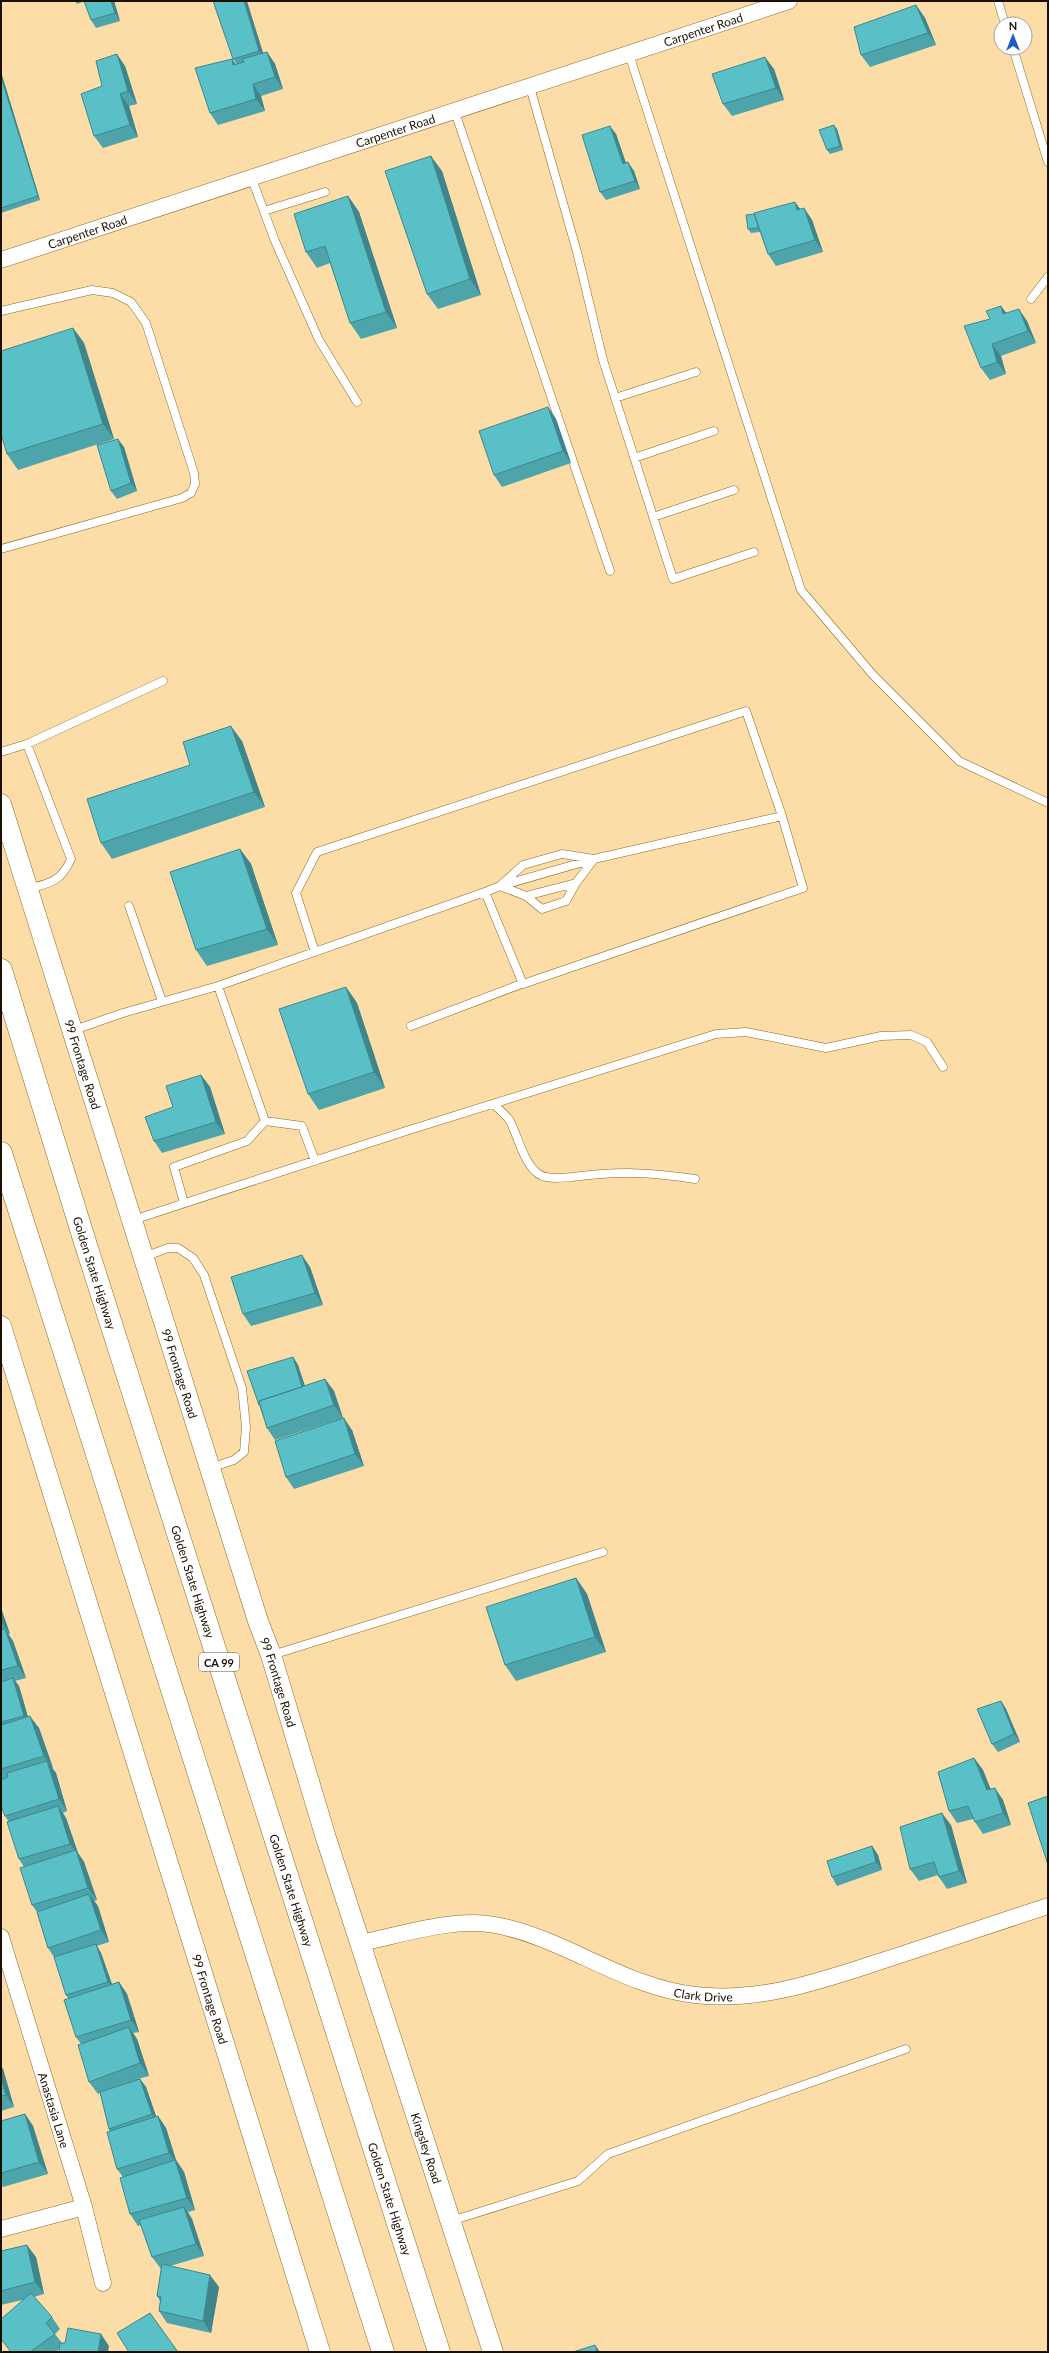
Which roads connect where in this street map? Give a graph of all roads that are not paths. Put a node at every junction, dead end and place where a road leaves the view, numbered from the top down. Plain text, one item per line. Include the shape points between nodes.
1 (789, 1) edge
2 (998, 1) edge
3 (1003, 16) edge
4 (629, 54) junction
5 (1015, 56) edge
6 (530, 87) junction
7 (455, 112) junction
8 (1048, 162) edge
9 (252, 179) junction
10 (325, 192) dead end
11 (264, 212) junction
12 (1, 260) edge
13 (1048, 277) edge
14 (1031, 299) dead end
15 (1, 311) edge
16 (696, 372) dead end
17 (615, 398) junction
18 (356, 402) dead end
19 (714, 431) dead end
20 (634, 458) junction
21 (734, 490) dead end
22 (653, 517) junction
23 (1, 549) edge
24 (754, 552) dead end
25 (610, 570) dead end
26 (163, 681) dead end
27 (27, 744) junction
28 (1, 752) edge
29 (1, 804) edge
30 (1048, 804) edge
31 (782, 816) junction
32 (594, 858) junction
33 (576, 883) junction
34 (500, 886) junction
35 (28, 889) junction
36 (485, 892) junction
37 (526, 896) junction
38 (129, 906) dead end
39 (315, 952) junction
40 (1, 970) edge
41 (524, 983) junction
42 (218, 986) junction
43 (162, 1001) junction
44 (412, 1026) dead end
45 (74, 1030) junction
46 (943, 1067) dead end
47 (493, 1104) junction
48 (265, 1121) junction
49 (1, 1153) edge
50 (315, 1161) junction
51 (695, 1179) dead end
52 (184, 1203) junction
53 (132, 1220) junction
54 (144, 1257) junction
55 (1, 1326) edge
56 (210, 1468) junction
57 (602, 1552) dead end
58 (271, 1655) junction
59 (1048, 1906) edge
60 (1, 1937) edge
61 (360, 1943) junction
62 (906, 2049) dead end
63 (84, 2207) junction
64 (451, 2221) junction
65 (1, 2229) edge
66 (103, 2283) dead end
67 (320, 2352) edge
68 (383, 2352) edge
69 (439, 2352) edge
70 (493, 2352) edge

1 - 4 street, Carpenter Road
2 - 3 lane
4 - 6 street, Carpenter Road
4 - 30 lane via 801,590 873,675 959,761
5 - 8 lane
6 - 7 street, Carpenter Road
6 - 17 lane via 577,252 602,360
7 - 9 street, Carpenter Road
7 - 25 lane
9 - 11 lane
9 - 12 street, Carpenter Road
10 - 11 lane
11 - 18 lane via 319,340
13 - 14 lane
15 - 23 lane via 92,290 113,292 131,302 146,323 196,484 191,494 182,498
16 - 17 lane
17 - 20 lane
19 - 20 lane
20 - 22 lane
21 - 22 lane
22 - 24 lane via 673,579
26 - 27 lane
27 - 28 lane
27 - 35 lane via 70,859 65,872 54,881
29 - 35 street, 99 Frontage Road
31 - 32 lane
31 - 39 lane via 746,711 316,852 296,893
31 - 41 lane via 803,888
32 - 33 lane
32 - 34 lane
32 - 34 lane via 562,854 522,866
33 - 37 lane
33 - 37 lane via 566,901 542,909
34 - 36 lane
34 - 37 lane
35 - 45 street, 99 Frontage Road
36 - 39 lane
36 - 41 lane
38 - 43 lane
39 - 42 lane
40 - 69 highway, Golden State Highway / CA 99
41 - 44 lane
42 - 43 lane
42 - 48 lane
43 - 45 lane
45 - 53 street, 99 Frontage Road
46 - 47 lane via 928,1042 911,1034 881,1036 826,1048 746,1032 716,1034
47 - 50 lane
47 - 51 lane via 509,1120 530,1164 537,1173 547,1177 646,1172
48 - 50 lane via 302,1126
48 - 52 lane via 247,1141 174,1167
49 - 68 highway
50 - 52 lane
52 - 53 lane
53 - 54 street, 99 Frontage Road
54 - 56 street, 99 Frontage Road
54 - 56 lane via 168,1248 178,1248 193,1258 204,1275 242,1388 246,1427 244,1452 234,1460
55 - 67 street, 99 Frontage Road
56 - 58 street, 99 Frontage Road
57 - 58 lane
58 - 61 street, 99 Frontage Road
59 - 61 street, Clark Drive via 817,1982 776,1992 724,1997 695,1995 652,1986 546,1940 494,1925 462,1923
60 - 63 street, Anastasia Lane
61 - 64 street, Kingsley Road
62 - 64 lane via 608,2154 578,2181
63 - 65 street
63 - 66 street, Anastasia Lane
64 - 70 street, Kingsley Road

